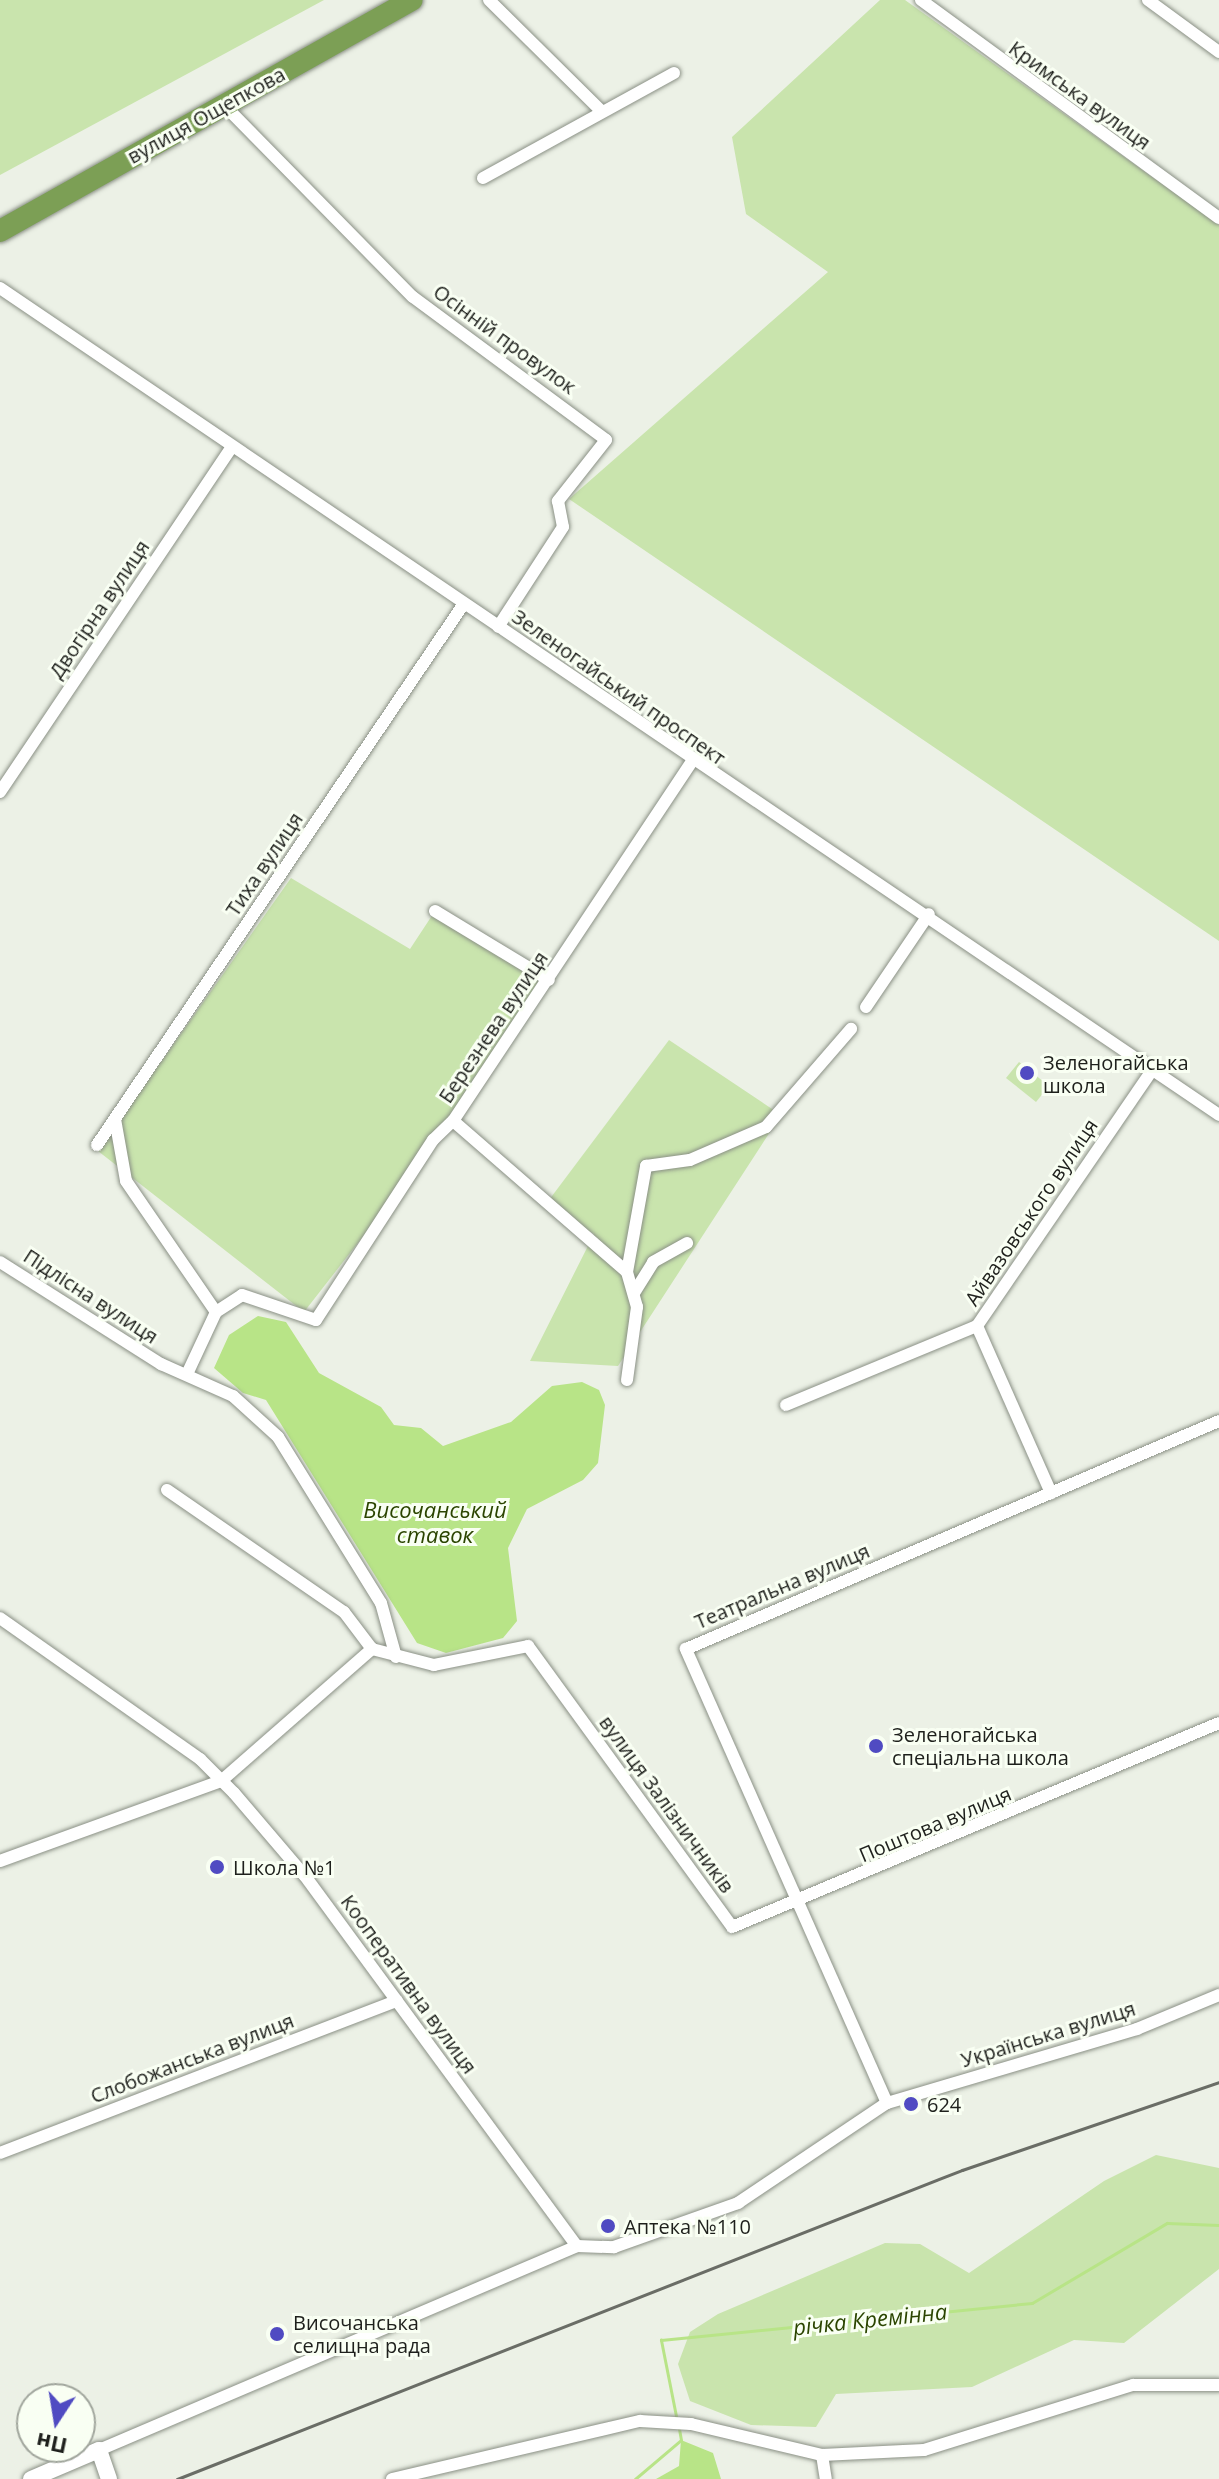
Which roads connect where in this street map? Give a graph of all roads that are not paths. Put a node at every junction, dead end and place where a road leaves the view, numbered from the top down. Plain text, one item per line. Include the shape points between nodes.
1 (412, 0) edge
2 (489, 0) edge
3 (921, 0) edge
4 (1148, 0) edge
5 (1219, 52) edge
6 (674, 73) dead end
7 (224, 105) junction
8 (602, 112) junction
9 (483, 178) dead end
10 (1219, 218) edge
11 (0, 231) edge
12 (2, 293) edge
13 (232, 447) junction
14 (463, 605) junction
15 (498, 627) junction
16 (691, 763) junction
17 (0, 792) edge
18 (435, 911) dead end
19 (929, 914) junction
20 (549, 980) junction
21 (866, 1007) dead end
22 (851, 1029) dead end
23 (1153, 1069) junction
24 (1219, 1115) edge
25 (115, 1119) junction
26 (453, 1121) junction
27 (97, 1145) dead end
28 (687, 1243) dead end
29 (0, 1262) edge
30 (627, 1272) junction
31 (634, 1293) junction
32 (216, 1312) junction
33 (977, 1326) junction
34 (188, 1372) junction
35 (627, 1380) dead end
36 (786, 1405) dead end
37 (1219, 1421) edge
38 (167, 1490) dead end
39 (1051, 1493) junction
40 (0, 1618) edge
41 (372, 1649) junction
42 (396, 1657) junction
43 (1219, 1723) edge
44 (221, 1781) junction
45 (0, 1861) edge
46 (799, 1904) junction
47 (1219, 1995) edge
48 (397, 2001) junction
49 (887, 2103) junction
50 (0, 2153) edge
51 (577, 2246) junction
52 (1219, 2385) edge
53 (99, 2450) junction
54 (822, 2455) junction
55 (31, 2479) edge
56 (109, 2479) edge
57 (392, 2479) edge
58 (826, 2479) edge

1 - 7 highway, вулиця Ощепкова
2 - 8 street
3 - 10 street, Кримська вулиця
4 - 5 street
6 - 8 street
7 - 11 highway, вулиця Ощепкова
7 - 15 street, Осінній провулок via 413,297 606,440 558,501 563,527
8 - 9 street
12 - 13 street, Зеленогайський проспект
13 - 14 street, Зеленогайський проспект
13 - 17 street, Двогірна вулиця
14 - 15 street, Зеленогайський проспект
14 - 25 street, Тиха вулиця
15 - 16 street, Зеленогайський проспект
16 - 19 street, Зеленогайський проспект
16 - 20 street, Березнева вулиця
18 - 20 street
19 - 21 street
19 - 23 street, Зеленогайський проспект
20 - 26 street, Березнева вулиця
22 - 30 street via 766,1127 690,1160 646,1166
23 - 24 street, Зеленогайський проспект
23 - 33 street, Айвазовського вулиця
25 - 27 street, Тиха вулиця
25 - 32 street via 126,1181
26 - 30 street, Березнева вулиця
26 - 32 street via 406,1179 316,1320 242,1295
28 - 31 street via 653,1262
29 - 34 street, Підлісна вулиця via 161,1364
30 - 31 street
31 - 35 street
32 - 34 street
33 - 36 street, Айвазовського вулиця
33 - 39 street
34 - 42 street, Підлісна вулиця via 233,1396 278,1437 381,1603
37 - 39 street, Театральна вулиця
38 - 41 street via 344,1612
39 - 46 street, Театральна вулиця via 686,1649
40 - 44 street, Кооперативна вулиця
41 - 42 street
41 - 44 street
42 - 46 street, вулиця Залізничників via 469,1664 528,1646 732,1927
43 - 46 street, Поштова вулиця
44 - 45 street
44 - 48 street, Кооперативна вулиця via 305,1876
46 - 49 street, Театральна вулиця
47 - 49 street, Українська вулиця via 1137,2029
48 - 50 street, Слобожанська вулиця
48 - 51 street, Кооперативна вулиця
49 - 51 street, Українська вулиця via 738,2203 614,2247
51 - 53 street
52 - 54 street via 1133,2385 924,2450
53 - 55 street
53 - 56 street
54 - 57 street via 677,2422 603,2427
54 - 58 street

